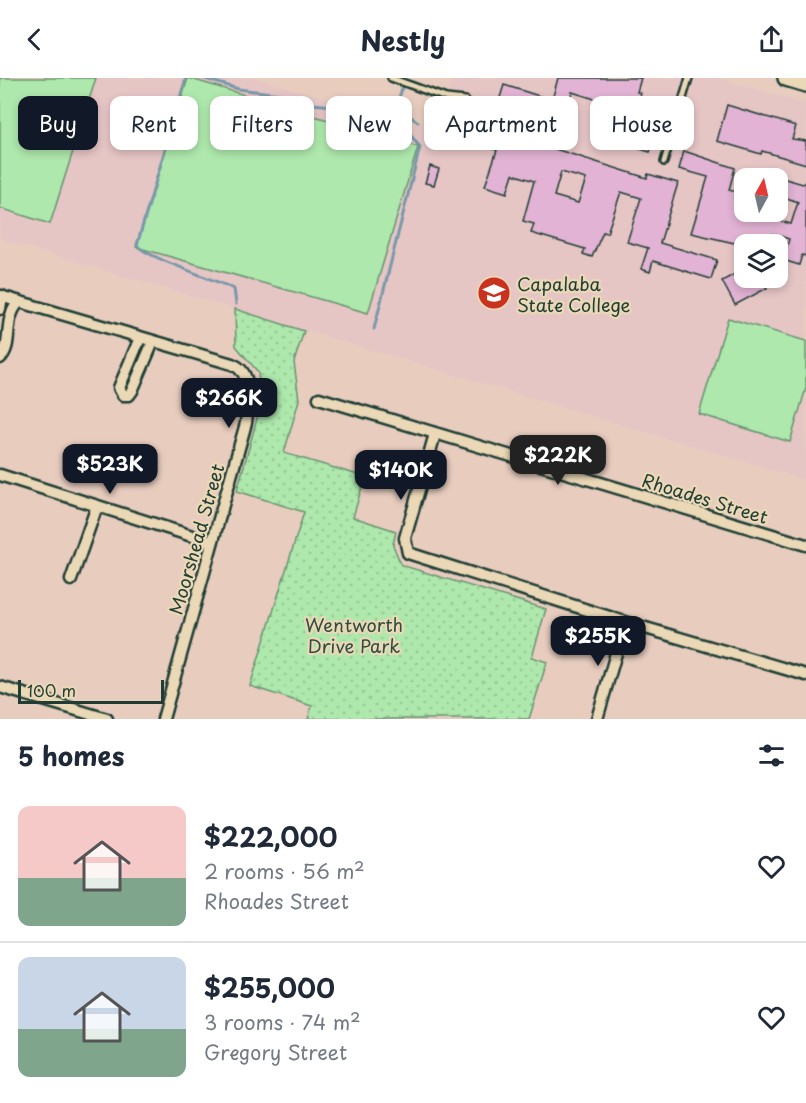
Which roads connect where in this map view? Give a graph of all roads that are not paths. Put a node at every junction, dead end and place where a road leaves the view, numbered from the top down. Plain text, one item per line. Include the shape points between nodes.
1 (391, 78) edge
2 (689, 78) edge
3 (786, 78) edge
4 (806, 84) edge
5 (440, 96) edge
6 (664, 162) dead end
7 (1, 296) edge
8 (19, 302) junction
9 (0, 309) edge
10 (140, 338) junction
11 (153, 342) junction
12 (0, 358) edge
13 (319, 398) dead end
14 (435, 434) junction
15 (0, 475) edge
16 (97, 506) junction
17 (211, 542) junction
18 (806, 545) edge
19 (71, 580) dead end
20 (625, 622) junction
21 (806, 675) edge
22 (0, 687) edge
23 (107, 719) edge
24 (163, 719) edge
25 (597, 719) edge

1 - 5 lane
2 - 6 lane
3 - 4 street
7 - 8 street, Moorshead Street
7 - 9 street
8 - 10 street, Moorshead Street
8 - 12 street via 8,318
10 - 11 street, Moorshead Street
10 - 11 street via 119,388 123,395 132,391
11 - 17 street, Moorshead Street via 232,364 246,375 246,423
13 - 14 street, Rhoades Street
14 - 18 street, Rhoades Street
14 - 20 street via 405,538 406,549 413,556
15 - 16 street
16 - 17 street
16 - 19 street
17 - 24 street, Moorshead Street
20 - 21 street
20 - 25 street
22 - 23 street

